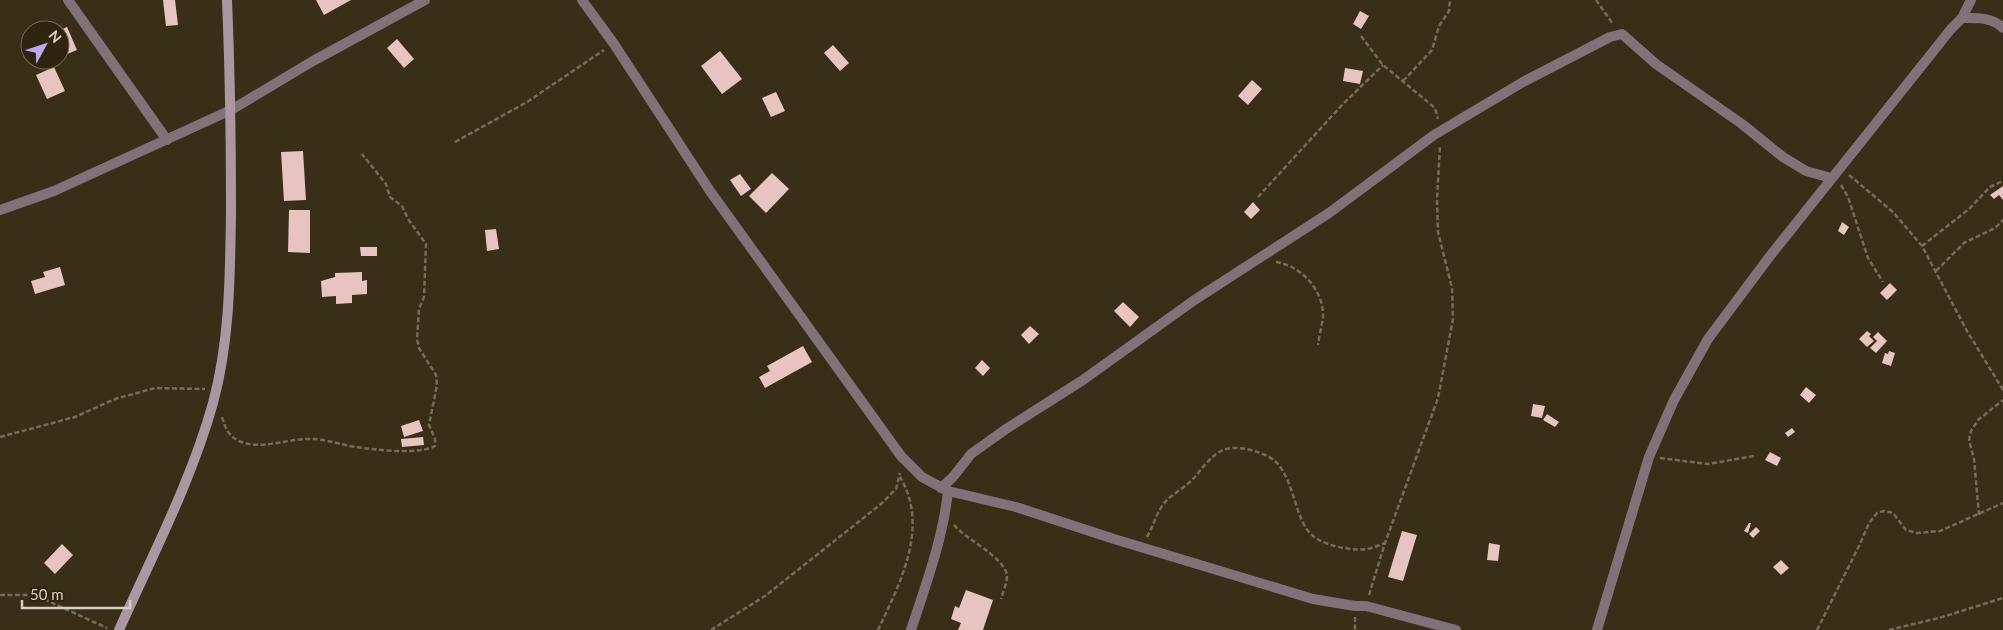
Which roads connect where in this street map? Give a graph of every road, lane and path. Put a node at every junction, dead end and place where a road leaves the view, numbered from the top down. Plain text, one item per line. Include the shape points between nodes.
1 (68, 0) edge
2 (228, 0) edge
3 (425, 0) edge
4 (582, 0) edge
5 (1450, 0) edge
6 (1596, 0) edge
7 (1972, 0) edge
8 (1962, 18) junction
9 (2003, 28) edge
10 (1622, 34) junction
11 (1361, 36) dead end
12 (614, 44) junction
13 (1383, 65) junction
14 (1402, 82) junction
15 (231, 110) junction
16 (1438, 133) junction
17 (167, 140) junction
18 (455, 142) dead end
19 (362, 154) dead end
20 (1834, 173) junction
21 (2003, 181) edge
22 (1258, 197) dead end
23 (0, 210) edge
24 (2003, 220) edge
25 (1922, 246) junction
26 (1258, 259) junction
27 (1936, 271) junction
28 (1883, 282) dead end
29 (1318, 345) dead end
30 (216, 389) junction
31 (2003, 390) edge
32 (2003, 400) edge
33 (213, 403) junction
34 (0, 437) edge
35 (901, 456) junction
36 (1754, 456) dead end
37 (1649, 457) junction
38 (900, 477) junction
39 (945, 489) junction
40 (2003, 503) edge
41 (946, 513) junction
42 (1979, 515) junction
43 (1385, 544) junction
44 (1142, 547) junction
45 (0, 595) edge
46 (1001, 598) dead end
47 (2003, 598) edge
48 (1366, 606) junction
49 (110, 630) edge
50 (119, 630) edge
51 (711, 630) edge
52 (878, 630) edge
53 (911, 630) edge
54 (1456, 630) edge
55 (1597, 630) edge
56 (1817, 630) edge
57 (1889, 630) edge

1 - 17 street
2 - 15 main road
3 - 15 street
4 - 12 street
5 - 14 path via 1449,11 1439,26 1432,50
6 - 10 path
7 - 8 street
8 - 9 street via 1981,17
8 - 20 street
10 - 16 street via 1591,45
10 - 20 street via 1656,64 1742,124 1783,158 1806,171
11 - 13 path
12 - 18 path via 527,102
12 - 35 street via 710,191
13 - 14 path
13 - 22 path
14 - 16 path via 1435,108
15 - 17 street
15 - 30 main road via 229,300
16 - 26 street via 1329,213
16 - 43 path via 1438,232 1452,288 1453,319 1438,398
17 - 23 street
19 - 33 path via 426,244 418,339 419,348 436,375 429,425 435,446 416,452 355,447 312,439 255,445 231,436
20 - 25 path via 1855,179 1893,212
20 - 28 path via 1848,197 1868,258
20 - 37 street via 1708,340 1674,400
21 - 25 path via 1990,187 1969,209
24 - 27 path via 1995,228 1964,243
25 - 27 path
26 - 29 path via 1281,262 1296,269 1318,292 1323,316
26 - 39 street via 971,454
27 - 31 path
30 - 33 main road
30 - 34 path via 155,388 115,399 75,417
32 - 42 path via 1978,420 1969,440
33 - 50 main road via 190,470
35 - 38 path
35 - 39 street via 922,477
36 - 37 path via 1708,464
37 - 55 street
38 - 51 path via 896,489 881,504 765,596
38 - 52 path via 907,488 912,534 907,564
39 - 41 street
39 - 44 street via 1016,507
40 - 42 path
41 - 46 path via 957,530 975,540 1004,568 1007,580
41 - 53 street
42 - 56 path via 1940,531 1917,533 1906,530 1893,513 1877,513 1869,523
43 - 44 path via 1366,549 1323,542 1311,534 1300,516 1292,487 1278,464 1264,452 1234,448 1222,450 1166,500
43 - 48 path
44 - 48 street via 1314,600
45 - 49 path via 35,595
47 - 57 path
48 - 54 street

